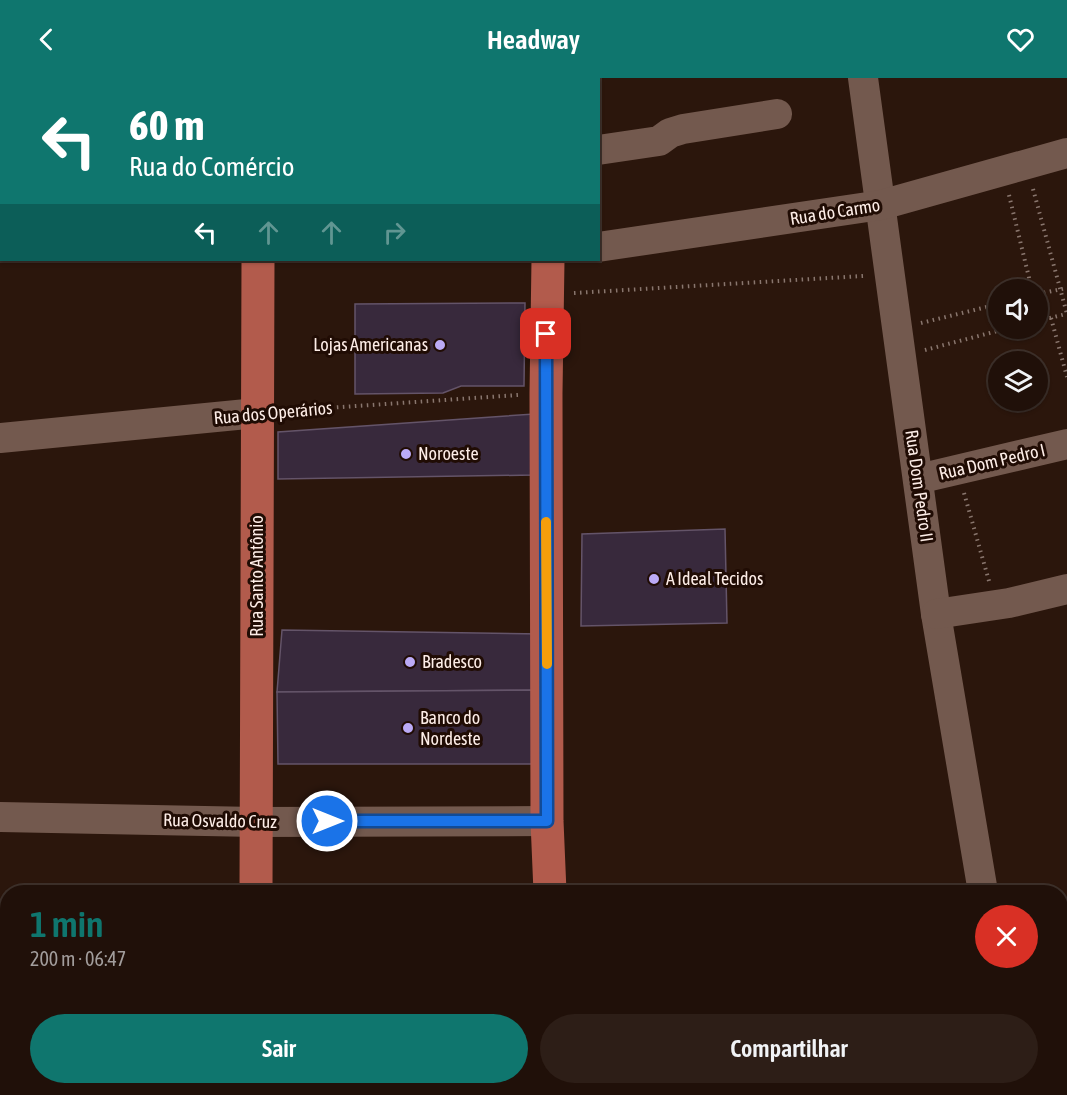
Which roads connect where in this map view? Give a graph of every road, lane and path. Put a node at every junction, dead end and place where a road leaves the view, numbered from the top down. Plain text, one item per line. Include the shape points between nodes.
1 (863, 78) edge
2 (777, 114) dead end
3 (600, 150) edge
4 (1067, 153) edge
5 (1015, 168) junction
6 (881, 205) junction
7 (600, 247) edge
8 (258, 261) edge
9 (548, 261) edge
10 (890, 274) junction
11 (1030, 279) edge
12 (1067, 288) edge
13 (1060, 289) junction
14 (1048, 292) edge
15 (546, 295) junction
16 (988, 308) edge
17 (1067, 314) edge
18 (1051, 318) junction
19 (1048, 319) edge
20 (988, 331) edge
21 (899, 343) junction
22 (1067, 377) edge
23 (546, 393) junction
24 (257, 413) junction
25 (0, 438) edge
26 (1067, 444) edge
27 (957, 470) junction
28 (918, 479) junction
29 (1067, 589) edge
30 (1002, 604) junction
31 (936, 614) junction
32 (0, 817) edge
33 (547, 821) junction
34 (256, 822) junction
35 (256, 885) edge
36 (550, 885) edge
37 (982, 885) edge

1 - 6 street, Rua Dom Pedro II
2 - 3 street via 683,129 659,141
4 - 5 street, Rua do Carmo
5 - 6 street, Rua do Carmo
5 - 11 path
5 - 13 path
6 - 7 street, Rua do Carmo
6 - 10 street, Rua Dom Pedro II
8 - 24 main road, Rua Santo Antônio
9 - 15 main road
10 - 15 path
10 - 21 street, Rua Dom Pedro II
12 - 13 path
13 - 14 path
13 - 17 path
15 - 23 main road
16 - 21 path
17 - 18 path
18 - 19 path
18 - 22 path
20 - 21 path
21 - 28 street, Rua Dom Pedro II
23 - 24 path, Rua dos Operários
23 - 33 main road
24 - 25 street, Rua dos Operários
24 - 34 main road, Rua Santo Antônio
26 - 27 street, Rua Dom Pedro I
27 - 28 street, Rua Dom Pedro I
27 - 30 path
28 - 31 street, Rua Dom Pedro II
29 - 30 street
30 - 31 street
31 - 37 street, Rua Dom Pedro II
32 - 34 street, Rua Osvaldo Cruz
33 - 34 street, Rua Osvaldo Cruz
33 - 36 main road
34 - 35 main road, Rua Santo Antônio

